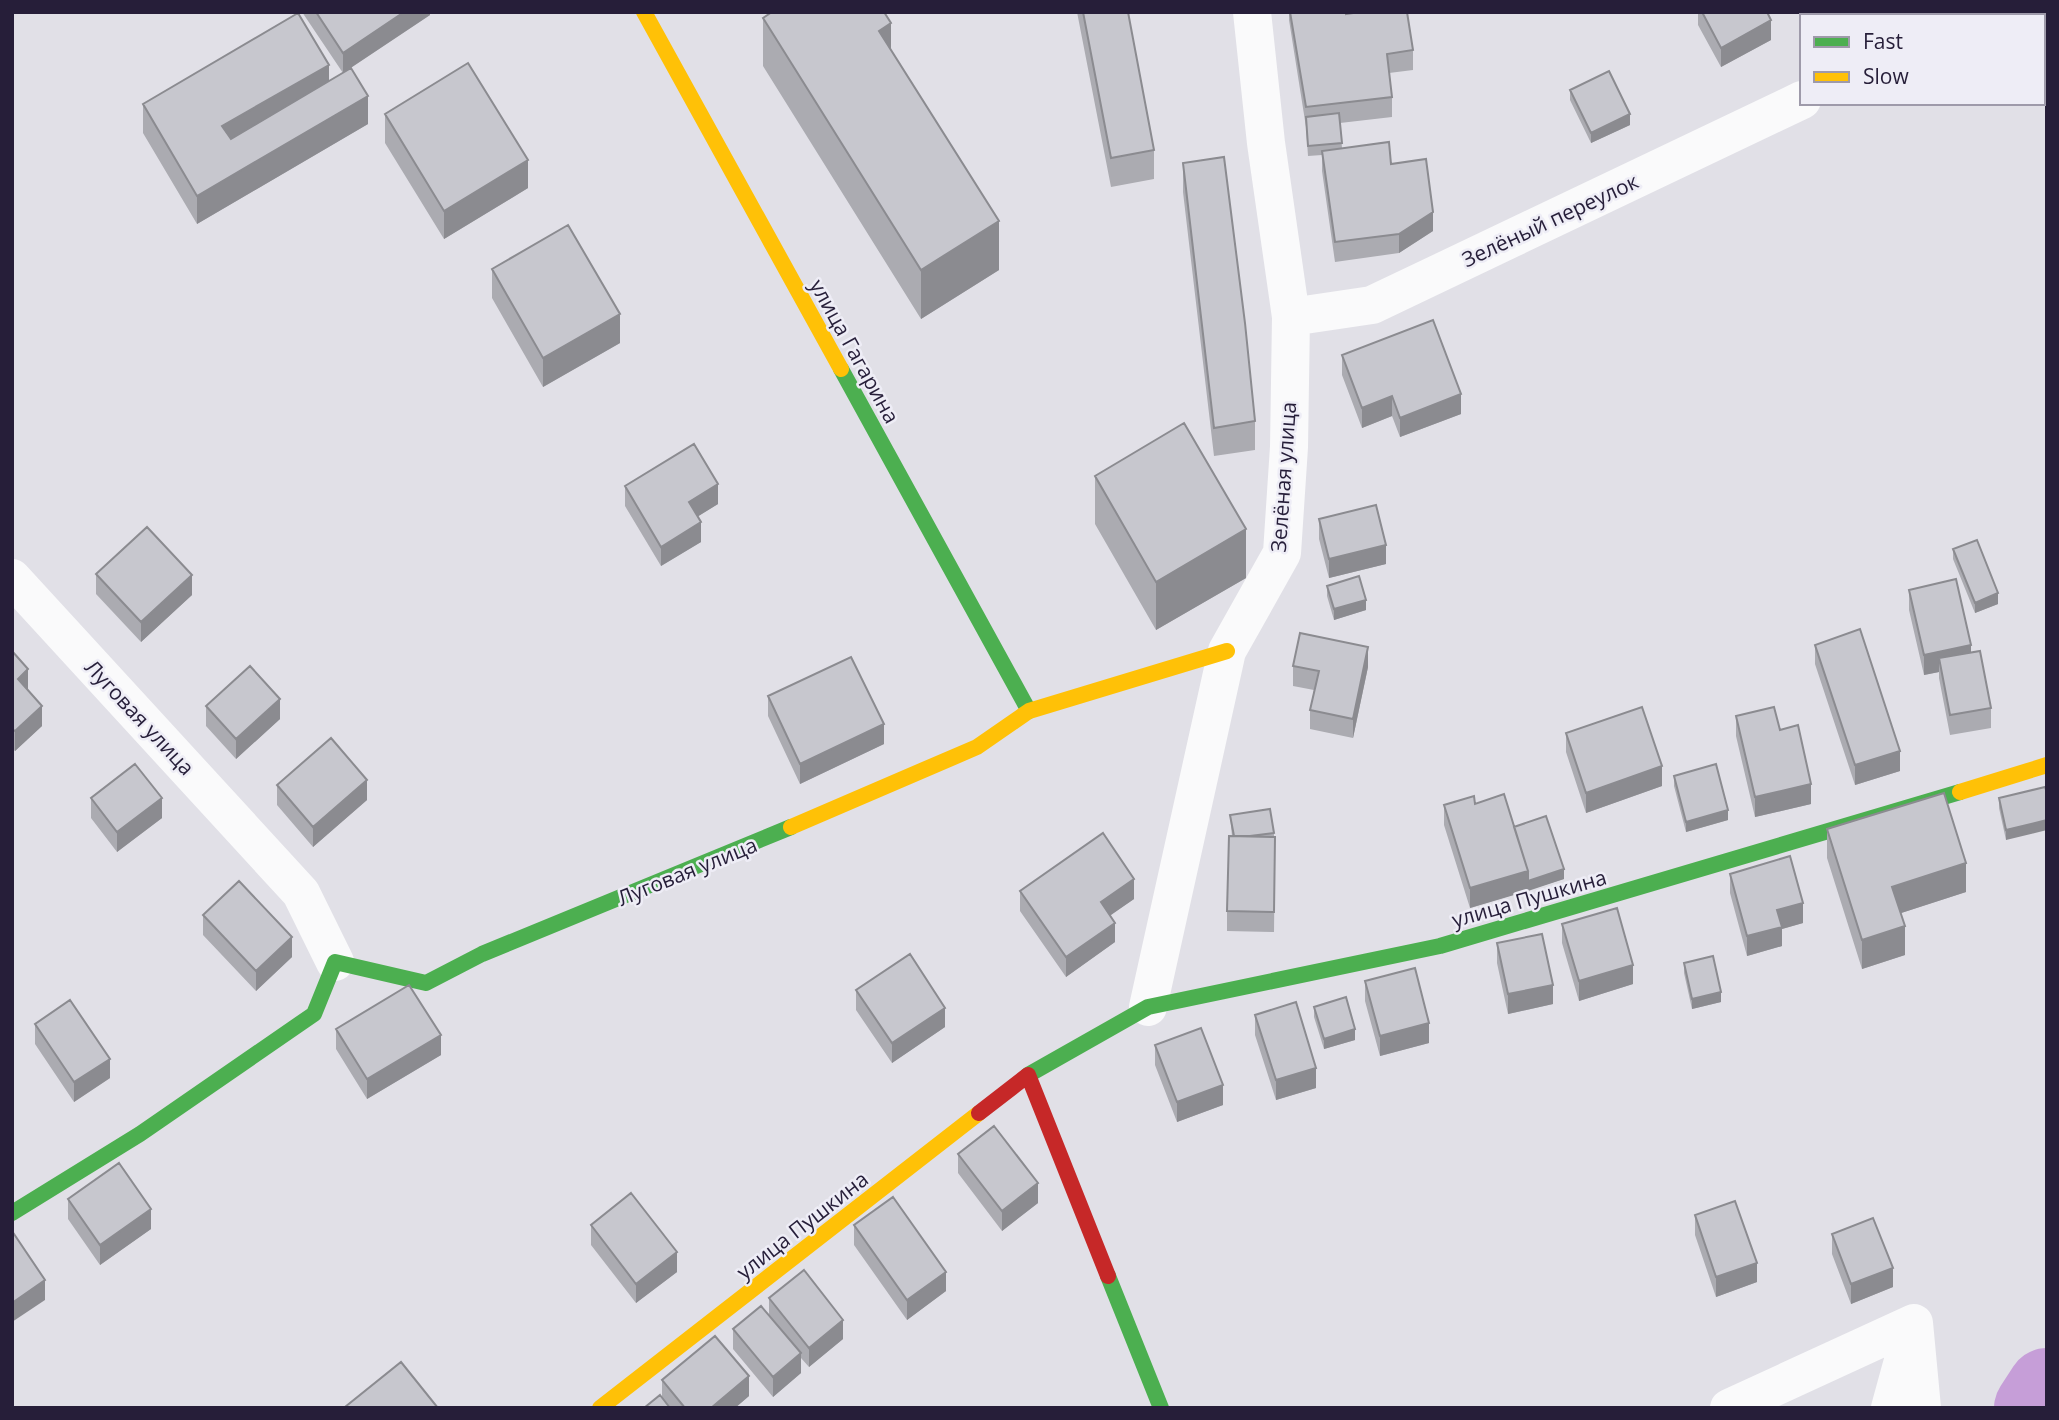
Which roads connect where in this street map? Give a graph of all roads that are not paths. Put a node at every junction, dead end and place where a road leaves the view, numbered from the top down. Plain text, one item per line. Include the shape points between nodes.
1 (643, 12) edge
2 (1252, 12) edge
3 (1800, 101) edge
4 (1291, 317) junction
5 (12, 578) edge
6 (1227, 651) junction
7 (1029, 711) junction
8 (2047, 765) edge
9 (335, 962) junction
10 (1148, 1007) junction
11 (1028, 1075) junction
12 (12, 1213) edge
13 (1913, 1323) junction
14 (600, 1408) edge
15 (1161, 1408) edge
16 (1729, 1408) edge
17 (1890, 1408) edge
18 (1922, 1408) edge

1 - 7 street, улица Гагарина
2 - 4 street, Зелёная улица
3 - 4 street, Зелёный переулок via 1372,305
4 - 6 street, Зелёная улица via 1282,553
5 - 9 street, Луговая улица via 301,893
6 - 7 street, Луговая улица
6 - 10 street, Зелёная улица
7 - 9 street, Луговая улица via 977,747 482,954 426,983
8 - 10 street, улица Пушкина via 1440,946
9 - 12 street via 314,1014 140,1134
10 - 11 street, улица Пушкина
11 - 14 street, улица Пушкина
11 - 15 street
13 - 16 street
13 - 17 street
13 - 18 street

